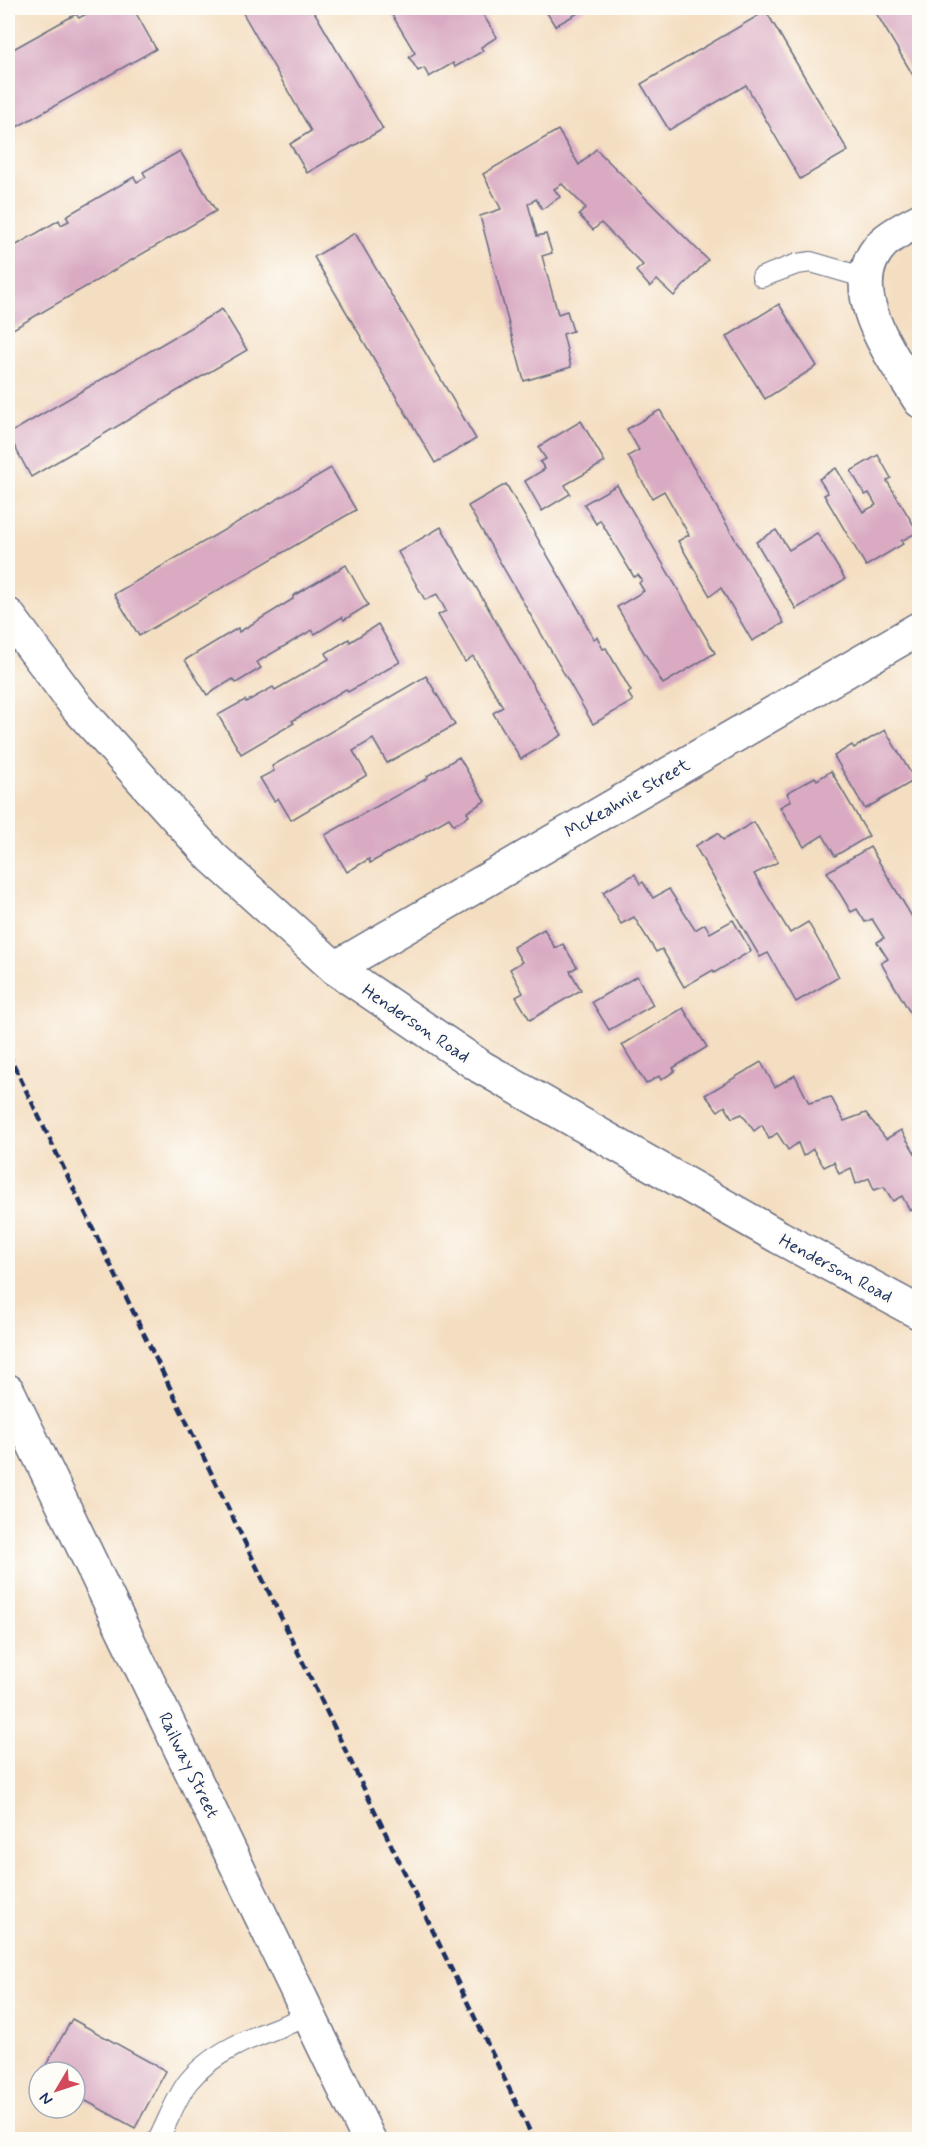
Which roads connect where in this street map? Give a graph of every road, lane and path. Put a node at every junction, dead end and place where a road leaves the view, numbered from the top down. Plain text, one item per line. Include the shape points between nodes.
1 (920, 220) edge
2 (762, 277) dead end
3 (866, 278) junction
4 (920, 401) edge
5 (8, 615) edge
6 (920, 628) edge
7 (335, 968) junction
8 (920, 1313) edge
9 (8, 1391) edge
10 (309, 2016) junction
11 (158, 2139) edge
12 (369, 2139) edge

1 - 3 street via 884,242 873,256
2 - 3 lane via 811,262
3 - 4 street via 868,304 877,330
5 - 7 street, Henderson Road via 77,707 196,840
6 - 7 street, McKeahnie Street
7 - 8 street, Henderson Road via 481,1066
9 - 10 street, Railway Street
10 - 11 lane via 237,2045 212,2060 188,2082
10 - 12 street, Railway Street

